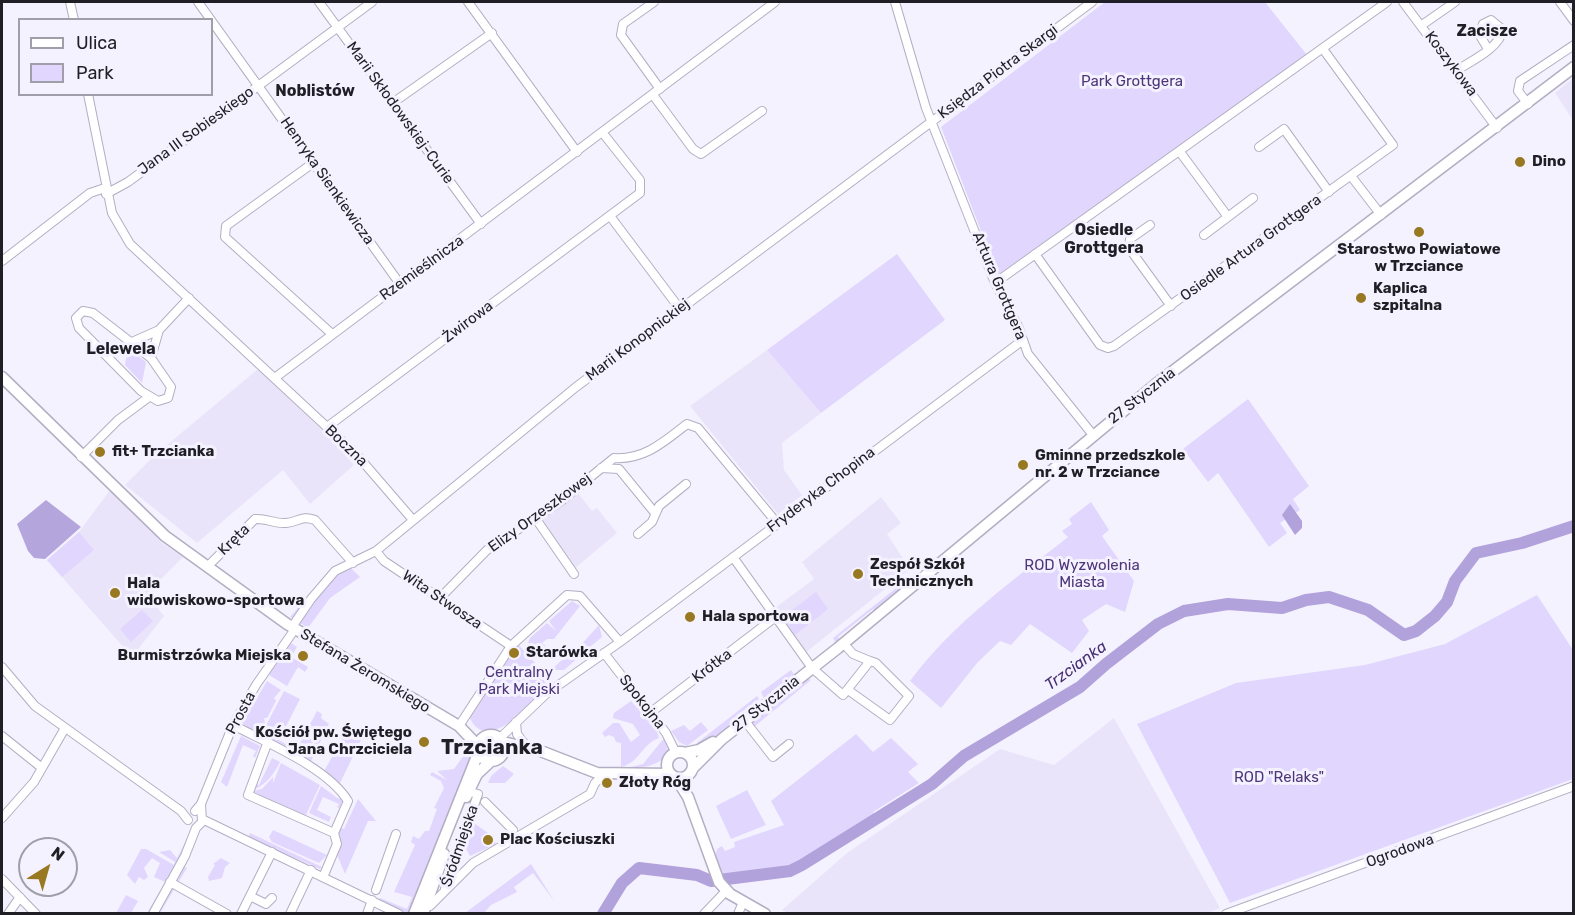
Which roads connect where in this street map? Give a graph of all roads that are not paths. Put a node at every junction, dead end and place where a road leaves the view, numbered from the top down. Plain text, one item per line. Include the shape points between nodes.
1 (70, 2) edge
2 (198, 2) edge
3 (319, 2) edge
4 (372, 2) edge
5 (468, 2) edge
6 (654, 2) edge
7 (775, 2) edge
8 (895, 2) edge
9 (1092, 2) edge
10 (1387, 2) edge
11 (1403, 2) edge
12 (1455, 2) edge
13 (1560, 2) edge
14 (74, 18) edge
15 (210, 18) edge
16 (1574, 21) edge
17 (213, 22) edge
18 (1422, 26) junction
19 (338, 27) junction
20 (492, 33) junction
21 (1574, 45) edge
22 (1323, 49) junction
23 (1488, 49) dead end
24 (1574, 68) edge
25 (1457, 70) junction
26 (259, 85) junction
27 (656, 92) junction
28 (88, 96) edge
29 (394, 102) junction
30 (1528, 104) junction
31 (762, 111) dead end
32 (932, 121) junction
33 (1497, 128) junction
34 (602, 132) junction
35 (1259, 147) dead end
36 (577, 152) junction
37 (1180, 152) junction
38 (313, 163) junction
39 (1351, 176) junction
40 (106, 191) junction
41 (1329, 192) junction
42 (1253, 198) dead end
43 (1381, 215) junction
44 (610, 216) junction
45 (1228, 217) junction
46 (481, 224) junction
47 (1150, 225) dead end
48 (1204, 235) dead end
49 (1035, 254) junction
50 (2, 261) edge
51 (995, 283) junction
52 (400, 284) junction
53 (189, 298) junction
54 (1171, 306) junction
55 (680, 309) junction
56 (159, 330) junction
57 (332, 334) junction
58 (1023, 340) junction
59 (132, 342) junction
60 (151, 358) junction
61 (2, 376) edge
62 (276, 377) junction
63 (149, 397) junction
64 (327, 427) junction
65 (1093, 435) junction
66 (81, 457) junction
67 (630, 459) junction
68 (601, 468) junction
69 (619, 468) junction
70 (686, 484) dead end
71 (655, 513) junction
72 (413, 519) junction
73 (536, 519) junction
74 (777, 523) junction
75 (638, 534) dead end
76 (376, 551) junction
77 (733, 557) junction
78 (352, 562) junction
79 (208, 566) junction
80 (574, 574) dead end
81 (440, 598) junction
82 (774, 618) junction
83 (293, 628) junction
84 (620, 642) junction
85 (844, 644) junction
86 (511, 646) junction
87 (604, 653) junction
88 (870, 661) junction
89 (2, 667) edge
90 (812, 668) junction
91 (848, 690) junction
92 (650, 713) junction
93 (745, 721) junction
94 (516, 722) junction
95 (233, 725) junction
96 (459, 726) junction
97 (65, 728) junction
98 (2, 737) edge
99 (497, 738) junction
100 (722, 738) junction
101 (267, 744) junction
102 (789, 744) dead end
103 (527, 748) junction
104 (478, 749) junction
105 (503, 754) junction
106 (676, 755) junction
107 (491, 761) junction
108 (42, 768) junction
109 (588, 771) junction
110 (691, 771) junction
111 (648, 772) junction
112 (605, 774) junction
113 (673, 776) junction
114 (594, 786) junction
115 (1574, 786) edge
116 (464, 793) junction
117 (688, 797) junction
118 (485, 802) dead end
119 (2, 815) edge
120 (196, 816) junction
121 (334, 833) junction
122 (396, 834) dead end
123 (514, 835) junction
124 (272, 852) junction
125 (311, 870) junction
126 (324, 875) junction
127 (2, 879) edge
128 (170, 882) junction
129 (724, 888) junction
130 (376, 890) dead end
131 (444, 893) junction
132 (18, 895) edge
133 (250, 896) junction
134 (20, 897) joint
135 (272, 898) dead end
136 (372, 900) junction
137 (743, 902) junction
138 (420, 911) edge
139 (8, 914) edge
140 (36, 914) edge
141 (153, 914) edge
142 (227, 914) edge
143 (241, 914) edge
144 (290, 914) edge
145 (367, 914) edge
146 (399, 914) edge
147 (704, 914) edge
148 (738, 914) edge
149 (765, 914) edge
150 (1226, 914) edge

1 - 14 street
2 - 15 street, Henryka Sienkiewicza
3 - 19 street, Marii Skłodowskiej-Curie
4 - 19 street, Jana III Sobieskiego
5 - 20 street
6 - 27 street via 623,24 621,35
7 - 27 street, Rzemieślnicza
8 - 32 street, Artura Grottgera
9 - 32 street, Księdza Piotra Skargi
10 - 22 street
11 - 18 street, Koszykowa
12 - 18 street
13 - 16 street
17 - 26 street, Henryka Sienkiewicza
18 - 25 street, Koszykowa
19 - 26 street, Jana III Sobieskiego
19 - 29 street, Marii Skłodowskiej-Curie
20 - 29 street
20 - 36 street
21 - 30 street via 1520,81 1518,91
22 - 37 street
22 - 39 street, Osiedle Artura Grottgera via 1393,145
23 - 25 street
24 - 30 main road, 27 Stycznia
25 - 33 street, Koszykowa
26 - 38 street, Henryka Sienkiewicza
26 - 40 street, Jana III Sobieskiego via 128,182
27 - 31 street via 693,149 701,153
27 - 34 street, Rzemieślnicza
28 - 40 street
29 - 46 street, Marii Skłodowskiej-Curie
30 - 33 main road, 27 Stycznia
32 - 51 street, Artura Grottgera
32 - 55 street, Marii Konopnickiej
33 - 43 main road, 27 Stycznia
34 - 36 street, Rzemieślnicza
34 - 44 street, Żwirowa via 642,187 640,193
35 - 41 street via 1284,129
36 - 46 street, Rzemieślnicza
37 - 45 street
37 - 49 street
38 - 52 street, Henryka Sienkiewicza
38 - 57 street via 226,226 225,237
39 - 41 street, Osiedle Artura Grottgera
39 - 43 street
40 - 50 street, Jana III Sobieskiego via 90,193
40 - 53 street via 112,213 130,244
41 - 54 street, Osiedle Artura Grottgera
42 - 45 street
43 - 65 main road, 27 Stycznia
44 - 55 street
44 - 64 street, Żwirowa
45 - 48 street
46 - 52 street, Rzemieślnicza
47 - 54 street via 1130,239 1129,248
49 - 51 street
49 - 54 street, Osiedle Artura Grottgera via 1100,345 1114,346
51 - 58 street, Artura Grottgera
52 - 57 street, Rzemieślnicza
53 - 56 street
53 - 62 street
55 - 72 street, Marii Konopnickiej via 525,427
56 - 59 street
56 - 60 street
57 - 62 street, Rzemieślnicza
58 - 65 street, Artura Grottgera via 1028,354
58 - 74 street, Fryderyka Chopina
59 - 60 street
59 - 63 street via 90,311 77,316 79,328
60 - 63 street via 171,390 164,400
61 - 66 main road, Stefana Żeromskiego
62 - 64 street, Boczna
63 - 66 street via 118,420
64 - 72 street, Boczna
65 - 85 main road, 27 Stycznia
66 - 79 main road, Stefana Żeromskiego via 147,521
67 - 68 street, Elizy Orzeszkowej via 614,458
67 - 69 street
67 - 74 street, Elizy Orzeszkowej via 692,424
68 - 69 street
68 - 73 street, Elizy Orzeszkowej
69 - 71 street
70 - 71 street
71 - 75 street via 652,522
72 - 76 street, Marii Konopnickiej
73 - 80 street
73 - 81 street, Elizy Orzeszkowej via 475,560
74 - 77 street, Fryderyka Chopina
76 - 78 street, Marii Konopnickiej
76 - 81 street, Wita Stwosza via 384,561
77 - 82 street via 776,614
77 - 84 street, Fryderyka Chopina
78 - 79 street, Kręta via 315,520 299,518 287,523 264,518 255,519
78 - 83 street, Prosta via 328,577
79 - 83 main road, Stefana Żeromskiego
81 - 86 street, Wita Stwosza
82 - 90 street
82 - 92 street, Krótka
83 - 95 street, Prosta
83 - 96 main road, Stefana Żeromskiego
84 - 86 street via 575,594 562,598
84 - 87 street, Fryderyka Chopina
85 - 88 street via 853,654
85 - 90 main road, 27 Stycznia
86 - 96 street
87 - 92 street, Spokojna
87 - 94 street, Fryderyka Chopina via 546,694
88 - 91 street
88 - 91 street via 909,696 890,720
89 - 97 street via 35,706
90 - 91 street via 843,695
90 - 93 main road, 27 Stycznia
92 - 106 street, Spokojna via 671,741
93 - 100 main road, 27 Stycznia
93 - 102 street via 773,757
94 - 99 street, Fryderyka Chopina
94 - 103 street via 517,734
95 - 101 street
95 - 120 street, Prosta
96 - 99 main road, Stefana Żeromskiego
96 - 104 main road, Stefana Żeromskiego
97 - 108 street
97 - 120 street via 180,811
98 - 108 street
99 - 103 main road, Stefana Żeromskiego
99 - 104 main road via 482,739
99 - 105 main road
100 - 106 main road, 27 Stycznia via 699,750
100 - 110 main road, 27 Stycznia
101 - 121 street via 322,774 342,791 348,801
101 - 121 street via 248,795
103 - 105 main road
103 - 109 main road, Stefana Żeromskiego
104 - 107 main road via 483,758
104 - 116 main road
105 - 107 main road
106 - 110 main road via 693,760
106 - 111 main road, 27 Stycznia
106 - 113 main road via 667,766
107 - 116 main road
108 - 119 street via 28,790
109 - 112 main road, Stefana Żeromskiego
109 - 114 street
110 - 113 main road, Stefana Żeromskiego
110 - 117 main road
111 - 112 main road, Stefana Żeromskiego
111 - 113 main road, Stefana Żeromskiego
112 - 114 street
113 - 117 main road
114 - 123 street
115 - 150 street, Ogrodowa
116 - 131 street, Śródmiejska via 478,794
116 - 138 main road
116 - 138 main road via 432,867
117 - 129 main road via 714,872
118 - 123 street
120 - 124 street
120 - 128 street via 185,856
121 - 126 street via 337,844
122 - 130 street
123 - 131 street via 473,863
124 - 125 street
124 - 133 street
125 - 126 street
125 - 144 street
126 - 136 street
127 - 132 street
128 - 141 street
128 - 142 street
129 - 137 main road
129 - 147 street
131 - 138 street, Śródmiejska
133 - 135 street via 266,904
133 - 143 street
134 - 139 street
134 - 140 street
136 - 145 street
136 - 146 street
137 - 148 street
137 - 149 main road

